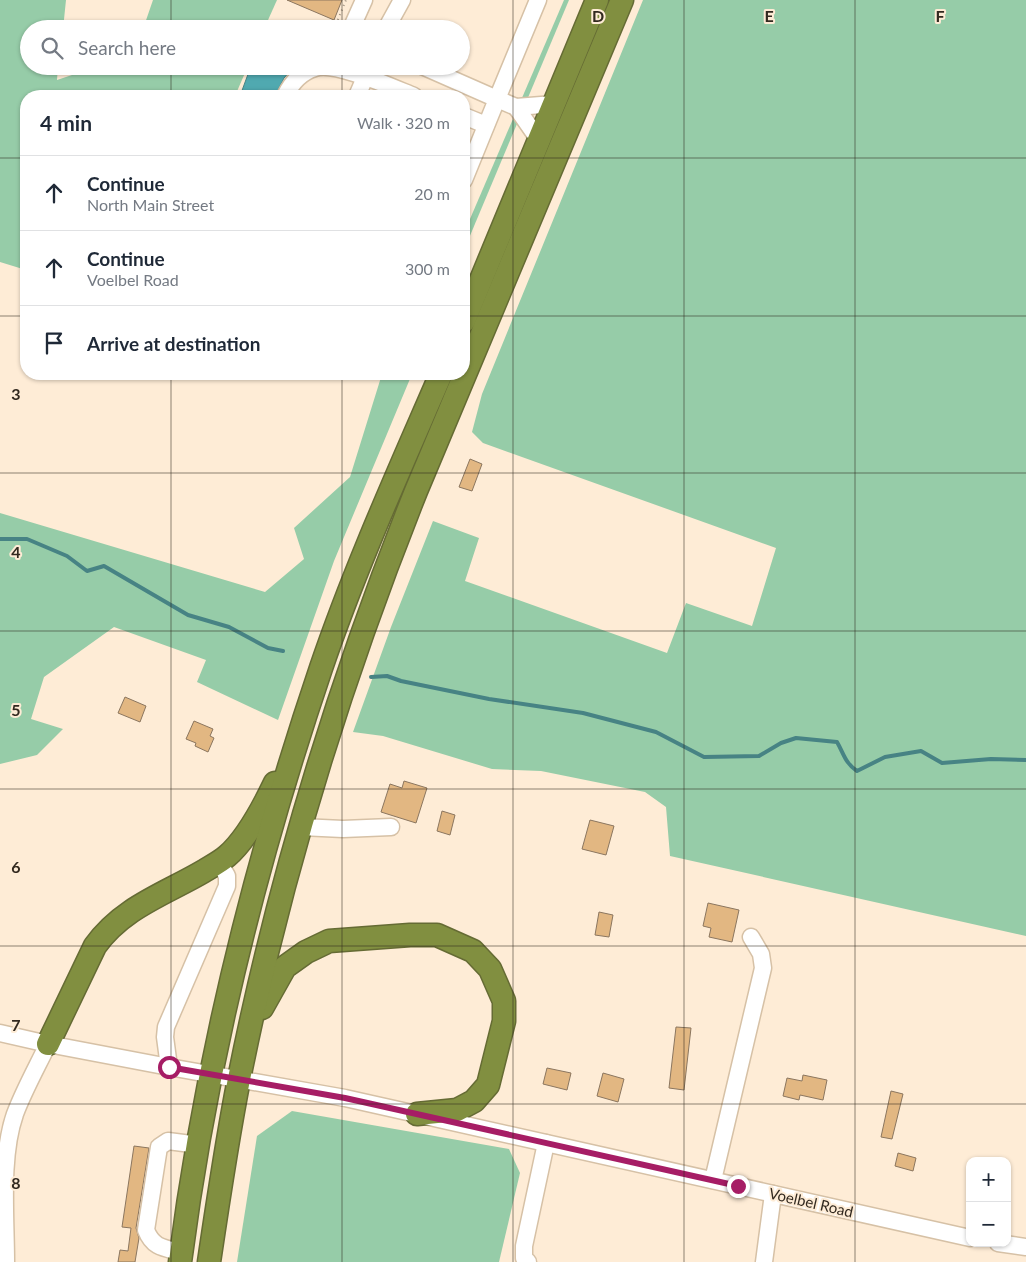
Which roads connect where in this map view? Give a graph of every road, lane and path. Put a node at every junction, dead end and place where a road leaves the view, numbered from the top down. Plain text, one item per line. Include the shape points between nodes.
1 (346, 0) edge
2 (364, 0) edge
3 (402, 0) edge
4 (538, 0) edge
5 (598, 0) edge
6 (622, 0) edge
7 (338, 20) edge
8 (355, 20) edge
9 (391, 20) edge
10 (302, 75) edge
11 (366, 75) edge
12 (373, 75) edge
13 (442, 75) edge
14 (288, 90) edge
15 (360, 90) edge
16 (393, 90) edge
17 (497, 99) junction
18 (554, 104) junction
19 (516, 107) junction
20 (470, 118) edge
21 (486, 125) junction
22 (539, 140) junction
23 (470, 161) edge
24 (470, 297) edge
25 (470, 364) edge
26 (438, 380) edge
27 (463, 380) edge
28 (302, 728) junction
29 (391, 827) dead end
30 (300, 828) junction
31 (219, 862) junction
32 (752, 937) dead end
33 (250, 1029) junction
34 (0, 1033) edge
35 (48, 1044) junction
36 (169, 1067) junction
37 (211, 1075) junction
38 (239, 1079) junction
39 (418, 1114) junction
40 (546, 1143) junction
41 (199, 1145) junction
42 (713, 1180) junction
43 (773, 1194) junction
44 (966, 1237) edge
45 (1011, 1245) edge
46 (1026, 1247) edge
47 (181, 1257) edge
48 (6, 1262) edge
49 (209, 1262) edge
50 (528, 1262) edge
51 (764, 1262) edge

1 - 7 path
2 - 8 street
3 - 9 street
4 - 17 street
5 - 18 highway
6 - 25 highway
10 - 14 street via 294,80
11 - 15 street
12 - 16 street
13 - 17 street
17 - 19 street
17 - 21 street
18 - 19 street
18 - 22 highway
19 - 22 street
20 - 21 street
21 - 23 street
22 - 24 highway
26 - 28 highway via 353,583
27 - 30 highway via 390,556
28 - 31 highway via 269,795 241,842
28 - 37 highway via 252,900
29 - 30 street
30 - 33 highway
31 - 35 highway via 137,907 105,932 95,946
31 - 36 street via 227,876 228,886 166,1027
32 - 42 street via 761,954 763,968
33 - 38 highway
33 - 39 highway via 285,967 329,941 437,935 472,951 490,969 504,1001 504,1021 488,1085 474,1100 457,1110
34 - 35 street, Voelbel Road
35 - 36 street, Voelbel Road
35 - 48 street via 15,1114 9,1140
36 - 37 street, Voelbel Road
37 - 38 street, Voelbel Road
37 - 41 highway
38 - 39 street, Voelbel Road
38 - 49 highway
39 - 40 street, Voelbel Road
40 - 42 street, Voelbel Road
40 - 50 street via 524,1246 524,1258
41 - 47 highway
41 - 47 street via 168,1141 159,1146 146,1230 159,1247
42 - 43 street, Voelbel Road
43 - 44 street, Voelbel Road
43 - 51 street
45 - 46 street

